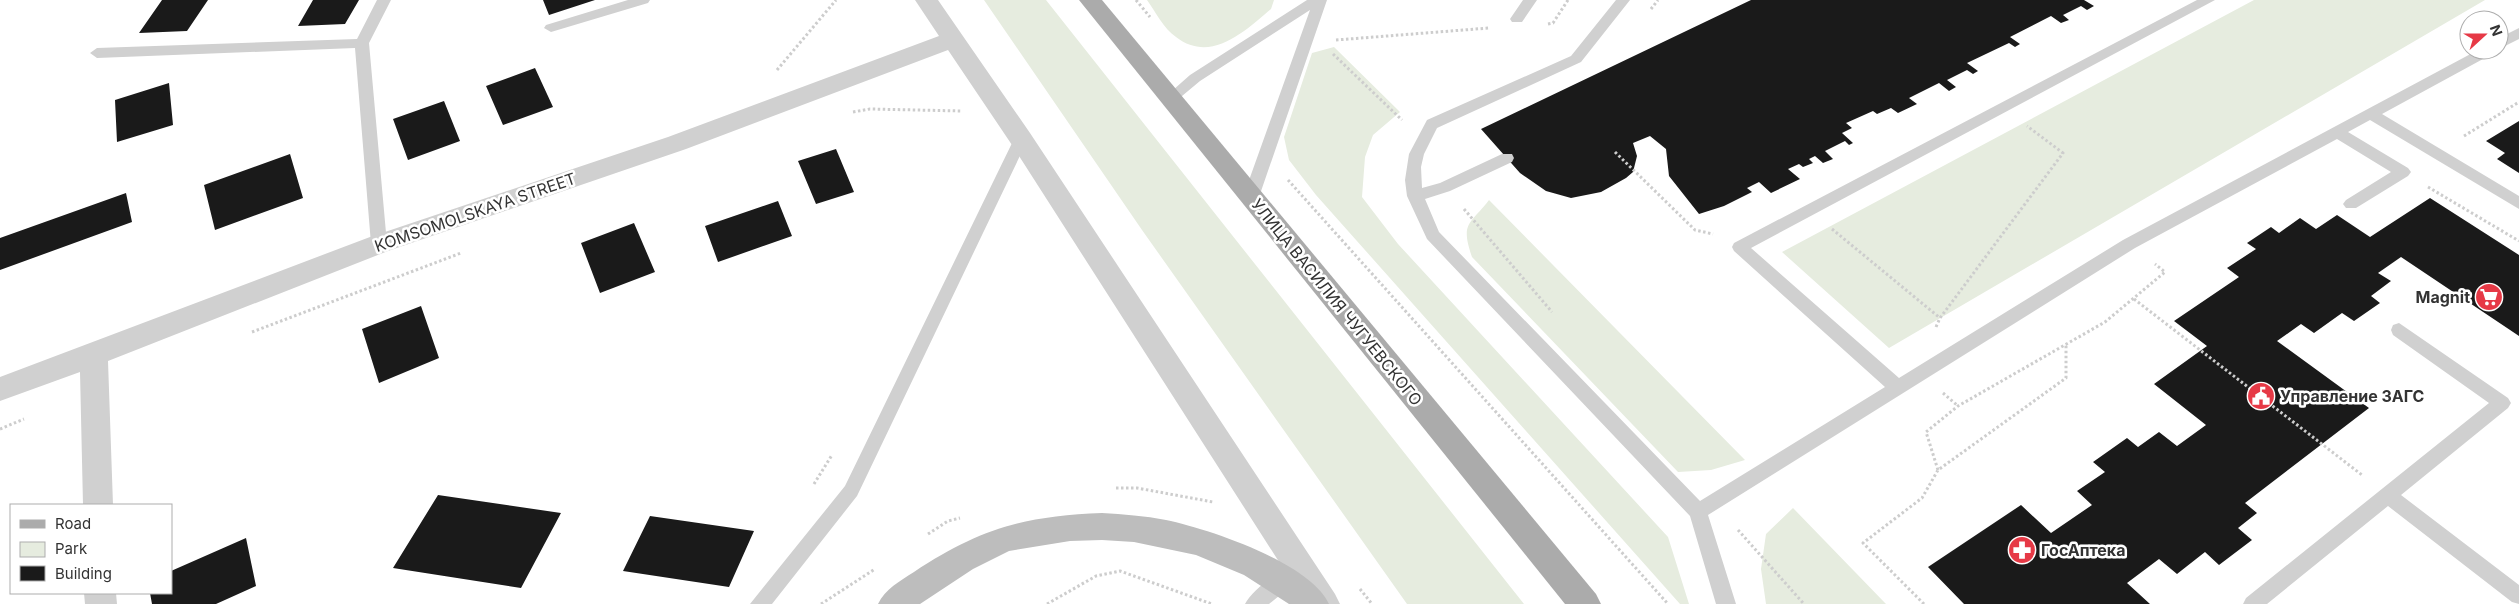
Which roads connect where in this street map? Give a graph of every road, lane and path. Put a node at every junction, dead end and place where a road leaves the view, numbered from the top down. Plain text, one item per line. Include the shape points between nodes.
1 (384, 0) edge
2 (643, 0) edge
3 (836, 0) edge
4 (926, 0) edge
5 (1090, 0) edge
6 (1316, 0) edge
7 (1320, 0) edge
8 (1530, 0) edge
9 (1568, 0) edge
10 (1623, 0) edge
11 (2208, 0) edge
12 (1517, 19) dead end
13 (1545, 24) dead end
14 (551, 28) dead end
15 (1492, 28) dead end
16 (1310, 30) junction
17 (953, 39) junction
18 (1321, 41) junction
19 (362, 43) junction
20 (97, 53) dead end
21 (2471, 60) edge
22 (772, 76) dead end
23 (1171, 98) junction
24 (2519, 102) edge
25 (2003, 108) junction
26 (1002, 112) junction
27 (851, 113) dead end
28 (2371, 114) junction
29 (2338, 132) junction
30 (1021, 139) junction
31 (1421, 139) junction
32 (2460, 139) dead end
33 (1615, 152) dead end
34 (1265, 155) junction
35 (1507, 158) dead end
36 (2403, 172) junction
37 (1641, 177) dead end
38 (1445, 187) junction
39 (1251, 196) junction
40 (1415, 196) junction
41 (2519, 203) edge
42 (2351, 204) dead end
43 (1809, 210) junction
44 (2519, 241) edge
45 (379, 244) junction
46 (462, 252) dead end
47 (2165, 272) dead end
48 (2133, 299) junction
49 (1554, 314) dead end
50 (1940, 318) junction
51 (2399, 330) dead end
52 (251, 332) dead end
53 (2066, 344) junction
54 (94, 355) junction
55 (1921, 374) junction
56 (1898, 388) junction
57 (0, 389) edge
58 (26, 418) dead end
59 (0, 429) edge
60 (1938, 470) junction
61 (2388, 496) junction
62 (1714, 500) junction
63 (98, 504) edge
64 (1698, 512) junction
65 (1283, 581) junction
66 (2519, 596) edge
67 (760, 604) edge
68 (894, 604) edge
69 (1047, 604) edge
70 (1212, 604) edge
71 (1255, 604) edge
72 (1312, 604) edge
73 (1324, 604) edge
74 (1585, 604) edge
75 (1668, 604) edge
76 (1726, 604) edge
77 (1804, 604) edge
78 (1923, 604) edge
79 (2253, 604) edge

1 - 19 lane
2 - 14 lane
3 - 22 path
4 - 17 street
5 - 23 main road, УЛИЦА ВАСИЛИЯ ЧУГУЕВСКОГО
6 - 23 lane via 1195,78
7 - 16 lane
8 - 12 lane
9 - 13 path via 1553,23
10 - 31 lane via 1576,59 1432,124
11 - 25 lane
15 - 18 path
16 - 18 path
16 - 34 lane
17 - 26 street
17 - 45 street, KOMSOMOLSKAYA STREET via 677,143
18 - 31 path
19 - 20 lane
19 - 45 lane
21 - 28 lane
23 - 39 main road, УЛИЦА ВАСИЛИЯ ЧУГУЕВСКОГО
24 - 32 path
25 - 43 lane
25 - 50 path via 2063,153
26 - 27 path via 870,109
26 - 30 street
28 - 29 lane
28 - 41 lane
29 - 36 lane
29 - 55 lane via 2129,244
30 - 67 lane via 852,491
30 - 73 street
31 - 40 lane via 1413,159
33 - 37 path
34 - 39 lane
34 - 75 path
35 - 38 lane
36 - 42 lane
36 - 44 path
38 - 40 lane
38 - 49 path
39 - 74 main road, УЛИЦА ВАСИЛИЯ ЧУГУЕВСКОГО
40 - 64 lane via 1433,235
43 - 50 path
43 - 56 lane via 1740,247
45 - 54 street, KOMSOMOLSKAYA STREET
46 - 52 path
47 - 48 path
48 - 53 path via 2105,322
48 - 61 path
50 - 55 path
51 - 61 lane via 2502,403
53 - 60 path via 2066,378
53 - 60 path via 1958,406 1926,432
54 - 57 street, KOMSOMOLSKAYA STREET
54 - 63 street
55 - 56 lane
56 - 62 lane
58 - 59 path
60 - 78 path via 1922,498 1863,543
61 - 66 lane
61 - 79 lane
62 - 64 lane
62 - 77 path
64 - 76 lane
65 - 68 street via 1236,557 1183,538 1127,528 1067,527 1005,539 946,568
65 - 71 lane
65 - 72 street
69 - 70 path via 1096,576 1120,571

